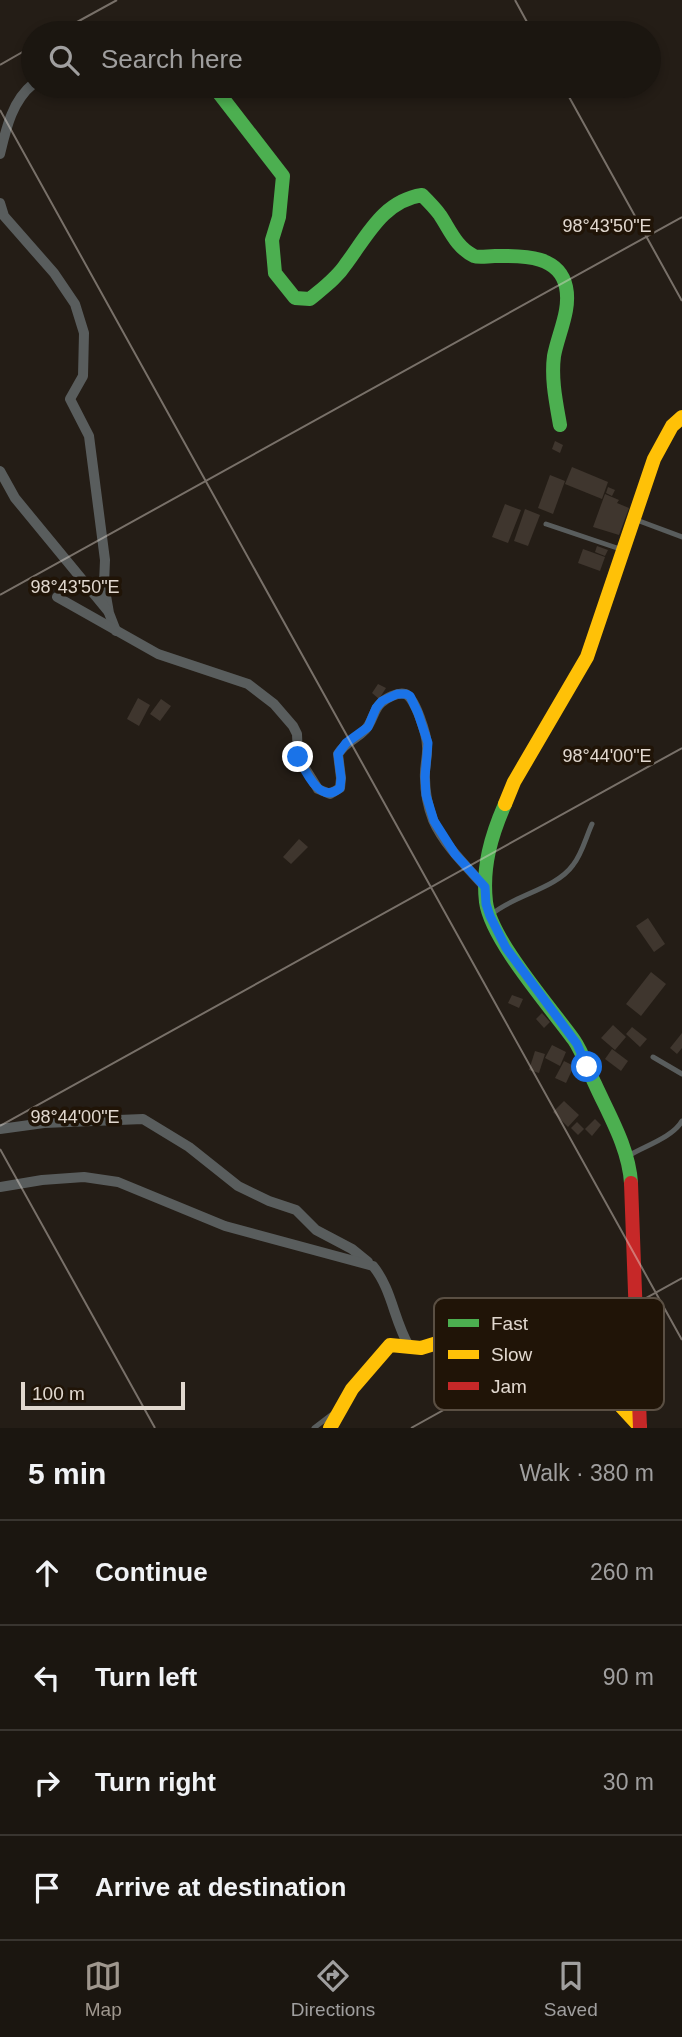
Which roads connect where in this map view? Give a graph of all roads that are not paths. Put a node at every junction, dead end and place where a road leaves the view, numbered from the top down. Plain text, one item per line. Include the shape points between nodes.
1 (21, 97) edge
2 (223, 98) edge
3 (0, 154) edge
4 (0, 203) edge
5 (682, 417) edge
6 (560, 425) dead end
7 (0, 471) edge
8 (634, 519) junction
9 (547, 524) dead end
10 (682, 537) edge
11 (624, 550) junction
12 (57, 597) dead end
13 (109, 613) junction
14 (116, 631) junction
15 (592, 824) dead end
16 (485, 887) junction
17 (490, 916) junction
18 (653, 1057) dead end
19 (682, 1074) edge
20 (682, 1121) edge
21 (0, 1129) edge
22 (627, 1156) junction
23 (0, 1187) edge
24 (373, 1266) junction
25 (635, 1298) edge
26 (434, 1344) edge
27 (409, 1346) junction
28 (342, 1407) junction
29 (624, 1410) edge
30 (639, 1410) edge
31 (314, 1428) edge
32 (330, 1428) edge
33 (640, 1428) edge

1 - 3 street via 6,127
2 - 6 street via 283,176 272,240 275,273 295,298 310,299 333,280 382,216 410,197 422,195 454,240 475,257 524,256 544,259 559,269 567,284 553,373
4 - 13 street via 4,216 75,304 83,333 83,376 70,399 89,436
5 - 8 street via 654,458
7 - 13 street via 15,498
8 - 10 lane
8 - 11 street
9 - 11 lane
11 - 16 street via 587,657 514,782 493,831
12 - 14 street
13 - 14 street
14 - 16 street via 158,654 248,684 293,726 298,757 318,789 330,794 340,788 338,754 346,743 368,727 382,701 397,694 410,696 428,743 426,795 434,821 455,854
15 - 17 lane via 573,865 560,877
16 - 17 street
17 - 22 street via 506,948 577,1044
18 - 19 lane
20 - 22 lane
21 - 24 street via 143,1119 189,1147 238,1186 296,1210 316,1230
22 - 25 street
23 - 24 street via 84,1177 118,1182 225,1226
24 - 27 street via 382,1276 399,1330
26 - 27 street
27 - 28 street via 390,1345
28 - 31 lane
28 - 32 street
29 - 33 street
30 - 33 street

